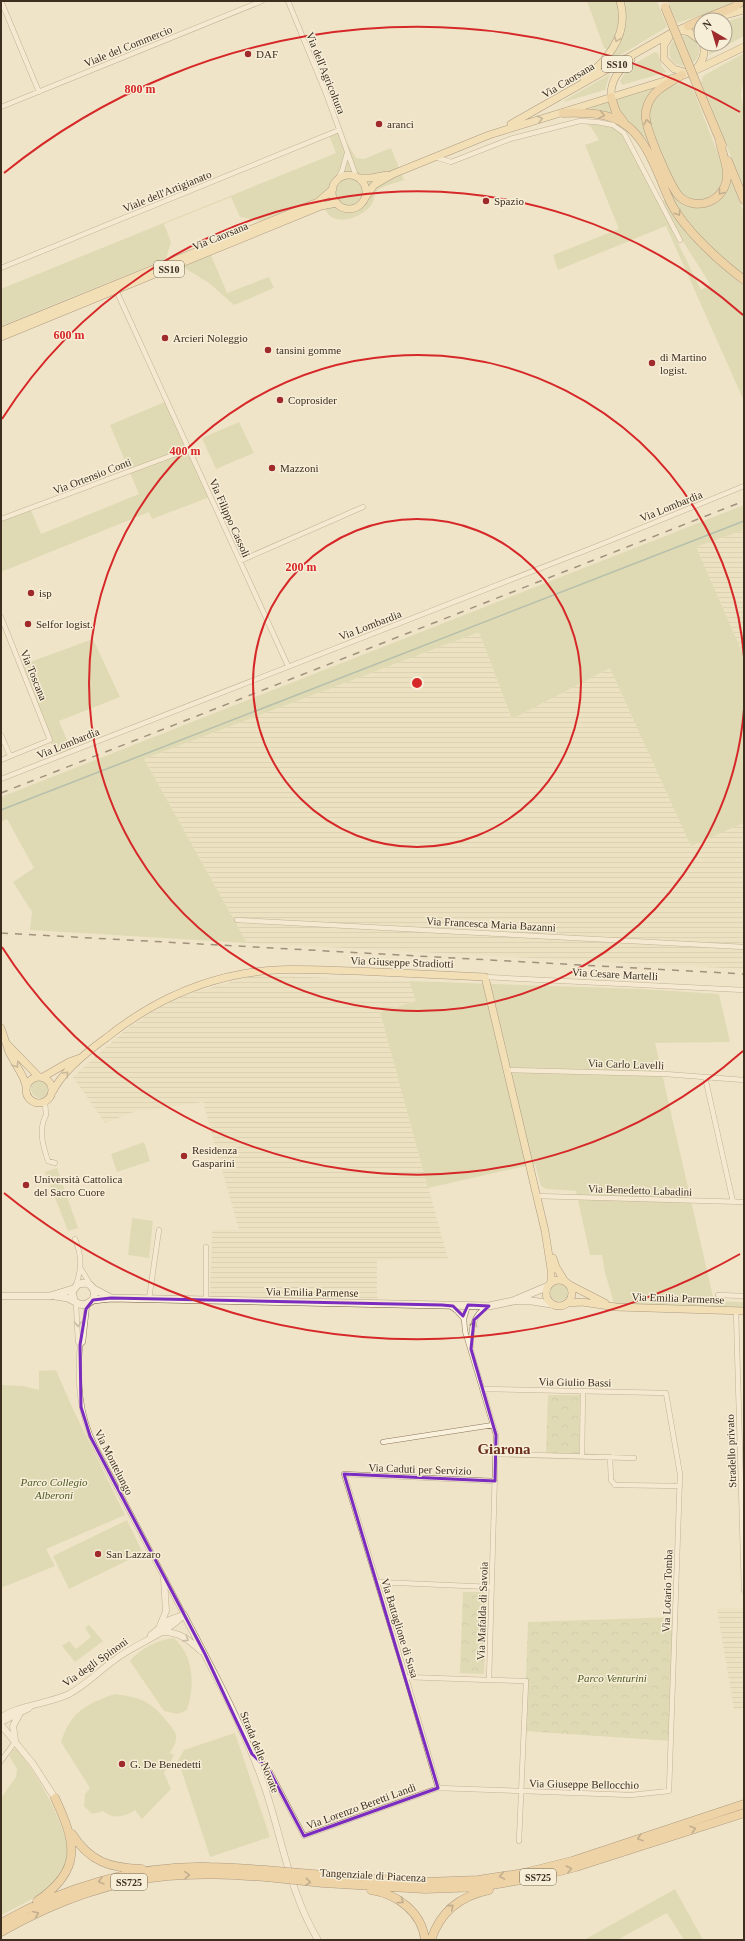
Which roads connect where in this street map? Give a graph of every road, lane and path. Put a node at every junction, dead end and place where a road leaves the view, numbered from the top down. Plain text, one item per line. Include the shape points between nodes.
1 (1, 1) edge
2 (262, 1) edge
3 (288, 1) edge
4 (620, 1) edge
5 (742, 1) edge
6 (663, 3) edge
7 (744, 10) edge
8 (722, 12) edge
9 (733, 13) edge
10 (693, 24) edge
11 (688, 26) joint
12 (675, 31) junction
13 (693, 35) edge
14 (655, 42) junction
15 (744, 42) edge
16 (744, 47) edge
17 (703, 52) edge
18 (709, 65) junction
19 (688, 73) junction
20 (40, 92) junction
21 (562, 96) junction
22 (611, 97) junction
23 (1, 107) edge
24 (563, 113) junction
25 (630, 128) junction
26 (339, 130) junction
27 (489, 135) junction
28 (720, 142) junction
29 (347, 152) junction
30 (435, 157) junction
31 (393, 174) junction
32 (357, 177) junction
33 (337, 180) junction
34 (333, 189) junction
35 (365, 198) junction
36 (744, 200) edge
37 (337, 203) junction
38 (680, 240) dead end
39 (1, 268) edge
40 (744, 280) edge
41 (116, 290) junction
42 (1, 331) edge
43 (1, 337) edge
44 (189, 449) junction
45 (744, 486) edge
46 (363, 507) dead end
47 (1, 519) edge
48 (240, 561) junction
49 (1, 617) edge
50 (288, 666) junction
51 (1, 735) edge
52 (50, 740) joint
53 (10, 756) junction
54 (1, 760) edge
55 (1, 779) edge
56 (237, 920) dead end
57 (744, 947) edge
58 (485, 977) junction
59 (744, 990) edge
60 (1, 1028) edge
61 (7, 1044) junction
62 (80, 1058) junction
63 (507, 1070) junction
64 (40, 1076) junction
65 (705, 1077) junction
66 (744, 1080) edge
67 (26, 1086) junction
68 (53, 1091) junction
69 (45, 1102) junction
70 (55, 1163) dead end
71 (536, 1196) junction
72 (733, 1202) junction
73 (744, 1202) edge
74 (159, 1230) dead end
75 (545, 1232) junction
76 (75, 1239) dead end
77 (206, 1247) dead end
78 (81, 1269) junction
79 (567, 1283) junction
80 (548, 1284) junction
81 (92, 1287) junction
82 (74, 1288) junction
83 (718, 1295) dead end
84 (1, 1296) edge
85 (55, 1296) junction
86 (744, 1296) edge
87 (110, 1298) junction
88 (150, 1299) junction
89 (206, 1300) junction
90 (75, 1301) junction
91 (513, 1301) junction
92 (90, 1302) junction
93 (568, 1303) junction
94 (551, 1304) junction
95 (442, 1305) junction
96 (468, 1305) junction
97 (489, 1306) junction
98 (611, 1306) junction
99 (740, 1311) edge
100 (464, 1320) junction
101 (80, 1345) junction
102 (471, 1349) junction
103 (483, 1389) junction
104 (583, 1392) junction
105 (666, 1393) joint
106 (493, 1425) junction
107 (383, 1442) dead end
108 (495, 1454) junction
109 (582, 1456) junction
110 (610, 1457) junction
111 (634, 1458) dead end
112 (344, 1474) joint
113 (495, 1481) junction
114 (680, 1486) junction
115 (164, 1579) junction
116 (377, 1582) junction
117 (491, 1587) junction
118 (744, 1590) edge
119 (184, 1615) junction
120 (160, 1626) junction
121 (163, 1632) junction
122 (145, 1640) junction
123 (205, 1654) junction
124 (406, 1677) junction
125 (489, 1680) junction
126 (32, 1707) junction
127 (12, 1710) junction
128 (1, 1711) edge
129 (21, 1713) junction
130 (1, 1718) edge
131 (1, 1722) edge
132 (1, 1725) edge
133 (15, 1742) junction
134 (252, 1754) junction
135 (1, 1761) edge
136 (438, 1788) junction
137 (522, 1791) junction
138 (669, 1791) joint
139 (55, 1798) joint
140 (744, 1804) edge
141 (744, 1813) edge
142 (69, 1828) junction
143 (519, 1841) dead end
144 (166, 1869) junction
145 (266, 1874) junction
146 (533, 1878) junction
147 (323, 1879) junction
148 (20, 1912) junction
149 (1, 1923) edge
150 (1, 1932) edge
151 (318, 1940) edge
152 (425, 1940) edge
153 (431, 1940) edge

1 - 20 street
2 - 20 street, Viale del Commercio
3 - 26 street, Via dell'Agricoltura
4 -> 21 main road via 621,26 614,49 596,69
5 - 8 highway
6 - 28 highway, bridge
7 - 9 main road
10 - 11 highway
11 - 12 main road, Via Caorsana / SS10
12 - 13 main road via 689,32
12 - 14 main road, Via Caorsana / SS10
12 - 19 main road via 664,45 664,59 674,69
14 - 21 main road, Via Caorsana / SS10
14 - 22 main road via 622,67 615,77
15 - 18 main road
16 - 18 main road, SS10
17 - 19 main road via 701,64
18 - 19 main road, SS10
19 - 22 main road, SS10
28 -> 19 highway via 727,177 722,193 712,201 700,204 684,200 672,186 645,118 647,106 654,95 664,86
20 - 23 street, Viale del Commercio
21 - 27 main road, Via Caorsana / SS10 via 531,115
22 - 24 main road, Via Caorsana / SS10
22 - 25 highway via 616,112
24 -> 25 highway via 603,114
27 -> 24 main road, Via Caorsana / SS10
25 -> 40 highway via 647,148 667,195 688,228 706,249
26 - 29 street, Via dell'Agricoltura
26 - 39 street, Viale dell'Artigianato
27 - 30 main road, Via Caorsana / SS10
28 - 36 highway
29 - 32 street, Via dell'Agricoltura
29 - 33 street
30 - 31 main road, Via Caorsana / SS10
30 - 38 street via 451,162 510,139 580,121 613,125 624,133
31 - 32 main road, SS10 via 371,178
31 - 35 main road, SS10 via 374,185
32 - 33 main road via 346,175
32 - 35 main road via 366,186
33 - 34 main road
34 - 37 main road
34 - 42 main road, Via Caorsana / SS10 via 318,202
35 - 37 main road via 354,208 344,208
37 - 41 main road, Via Caorsana / SS10 via 321,206
41 - 43 main road, Via Caorsana / SS10
41 - 44 street, Via Filippo Cassoli
44 - 47 street, Via Ortensio Conti
44 - 48 street, Via Filippo Cassoli
45 - 50 street, Via Lombardia
46 - 48 street
48 - 50 street, Via Filippo Cassoli
49 - 52 street, Via Toscana
50 - 55 street, Via Lombardia
51 - 53 street
52 - 53 street, Via Lombardia
53 - 54 street, Via Lombardia
56 - 57 street, Via Francesca Maria Bazanni
58 - 59 street, Via Cesare Martelli
58 - 62 main road, Via Giuseppe Stradiotti via 298,969 242,974 203,984 164,1000 132,1019
58 - 63 main road
60 - 61 main road
61 - 64 main road
61 -> 67 main road
62 - 64 main road, Via Giuseppe Stradiotti
68 -> 62 main road, Via Giuseppe Stradiotti via 56,1084
63 - 65 street, Via Carlo Lavelli
63 - 71 main road
64 - 67 main road via 33,1078
64 - 68 main road via 50,1081
65 - 66 street, Via Carlo Lavelli
65 - 72 street
67 - 69 main road via 26,1094 31,1100 36,1103
68 - 69 main road via 52,1096
69 - 70 street via 46,1115 42,1121 43,1145 48,1161
71 - 72 street, Via Benedetto Labadini
71 - 75 main road
72 - 73 street, Via Benedetto Labadini
74 - 88 street
75 - 79 main road via 556,1268
75 - 80 main road via 551,1269
76 - 78 street via 80,1250
77 - 89 street
78 - 81 street
78 - 82 street
79 - 80 main road via 557,1279
79 - 93 main road via 572,1292
79 - 98 main road, Via Emilia Parmense
80 - 91 main road, Via Emilia Parmense
80 - 94 main road via 546,1296
81 - 82 main road, Via Emilia Parmense via 81,1283
81 - 87 main road, Via Emilia Parmense
81 - 92 main road via 95,1295
82 - 85 main road, Via Emilia Parmense
82 - 90 main road via 72,1295
83 - 86 street, Via Emilia Parmense
84 - 85 main road, Via Emilia Parmense
85 - 90 main road, Via Emilia Parmense
87 - 88 main road, Via Emilia Parmense
87 - 92 main road, Via Emilia Parmense
88 - 89 main road, Via Emilia Parmense
89 - 95 main road, Via Emilia Parmense
90 - 92 main road, Via Emilia Parmense via 82,1305
90 -> 101 street, Via Montelungo
91 - 94 main road, Via Emilia Parmense
91 - 97 main road, Via Emilia Parmense
92 - 101 street, Via Montelungo via 83,1342
93 - 94 main road via 559,1306
93 - 98 main road, Via Emilia Parmense
95 - 96 main road, Via Emilia Parmense
95 - 100 street via 453,1306
96 - 97 main road, Via Emilia Parmense
96 - 100 street, Via Mafalda di Savoia
102 -> 97 street, Via Mafalda di Savoia via 474,1320
98 - 99 main road, Via Emilia Parmense
99 - 118 street, Stradello privato
100 - 102 street, Via Mafalda di Savoia
101 - 115 street, Via Montelungo via 80,1397 84,1422
102 - 103 street, Via Mafalda di Savoia
103 - 104 street, Via Giulio Bassi
103 - 106 street, Via Mafalda di Savoia
104 - 105 street, Via Giulio Bassi
104 - 109 street
105 - 114 street, Via Lotario Tomba
106 - 107 street
106 - 108 street, Via Mafalda di Savoia via 496,1435
108 - 109 street
108 - 113 street, Via Mafalda di Savoia
109 - 110 street
110 - 111 street
110 - 114 street via 611,1480 615,1484
112 - 113 street, Via Caduti per Servizio
112 - 116 street, Via Battaglione di Susa
113 - 117 street, Via Mafalda di Savoia
114 - 138 street, Via Lotario Tomba
115 - 119 street, Strada delle Novate
115 - 120 street via 166,1611
116 - 117 street
116 - 124 street, Via Battaglione di Susa
117 - 125 street, Via Mafalda di Savoia
119 - 120 street, Via degli Spinoni via 174,1617
119 - 121 street, Via degli Spinoni
119 - 123 street, Strada delle Novate
120 - 122 street, Via degli Spinoni
121 - 122 street, Via degli Spinoni
121 -> 123 street via 185,1637
122 - 126 street, Via degli Spinoni via 119,1656 69,1694
123 - 134 street, Strada delle Novate via 242,1728
124 - 125 street
124 - 136 street, Via Battaglione di Susa
125 - 137 street via 526,1681
126 - 127 street, Via degli Spinoni
126 - 129 street, Via degli Spinoni
127 - 128 street
127 - 130 street, Via degli Spinoni
129 - 131 street, Via degli Spinoni
129 - 133 street via 13,1726
132 - 133 street
133 - 135 street
133 - 139 street
134 - 136 street, Via Lorenzo Beretti Landi via 268,1770 304,1836
134 - 151 street, Strada delle Novate via 265,1788 298,1899
136 - 137 street, Via Lorenzo Beretti Landi
137 - 138 street, Via Giuseppe Bellocchio via 630,1795
137 - 143 street
139 - 142 highway
140 -> 147 highway, Tangenziale di Piacenza / SS725 via 572,1861 524,1873 478,1880 424,1882
146 -> 141 highway, Tangenziale di Piacenza / SS725 via 576,1868
142 - 144 highway via 79,1845 90,1856 107,1864 121,1868
142 - 148 highway via 72,1840 71,1856 59,1883
144 - 145 highway, Tangenziale di Piacenza / SS725 via 209,1866
144 -> 148 highway, Tangenziale di Piacenza / SS725 via 100,1881
145 - 147 highway, Tangenziale di Piacenza / SS725, bridge
150 -> 145 highway, Tangenziale di Piacenza / SS725 via 75,1897 130,1882 168,1876
146 - 147 highway, Tangenziale di Piacenza / SS725 via 480,1887 425,1889
153 -> 146 highway via 442,1916 456,1903 481,1892
147 -> 152 highway via 394,1897 414,1914
148 - 149 highway, Tangenziale di Piacenza / SS725

